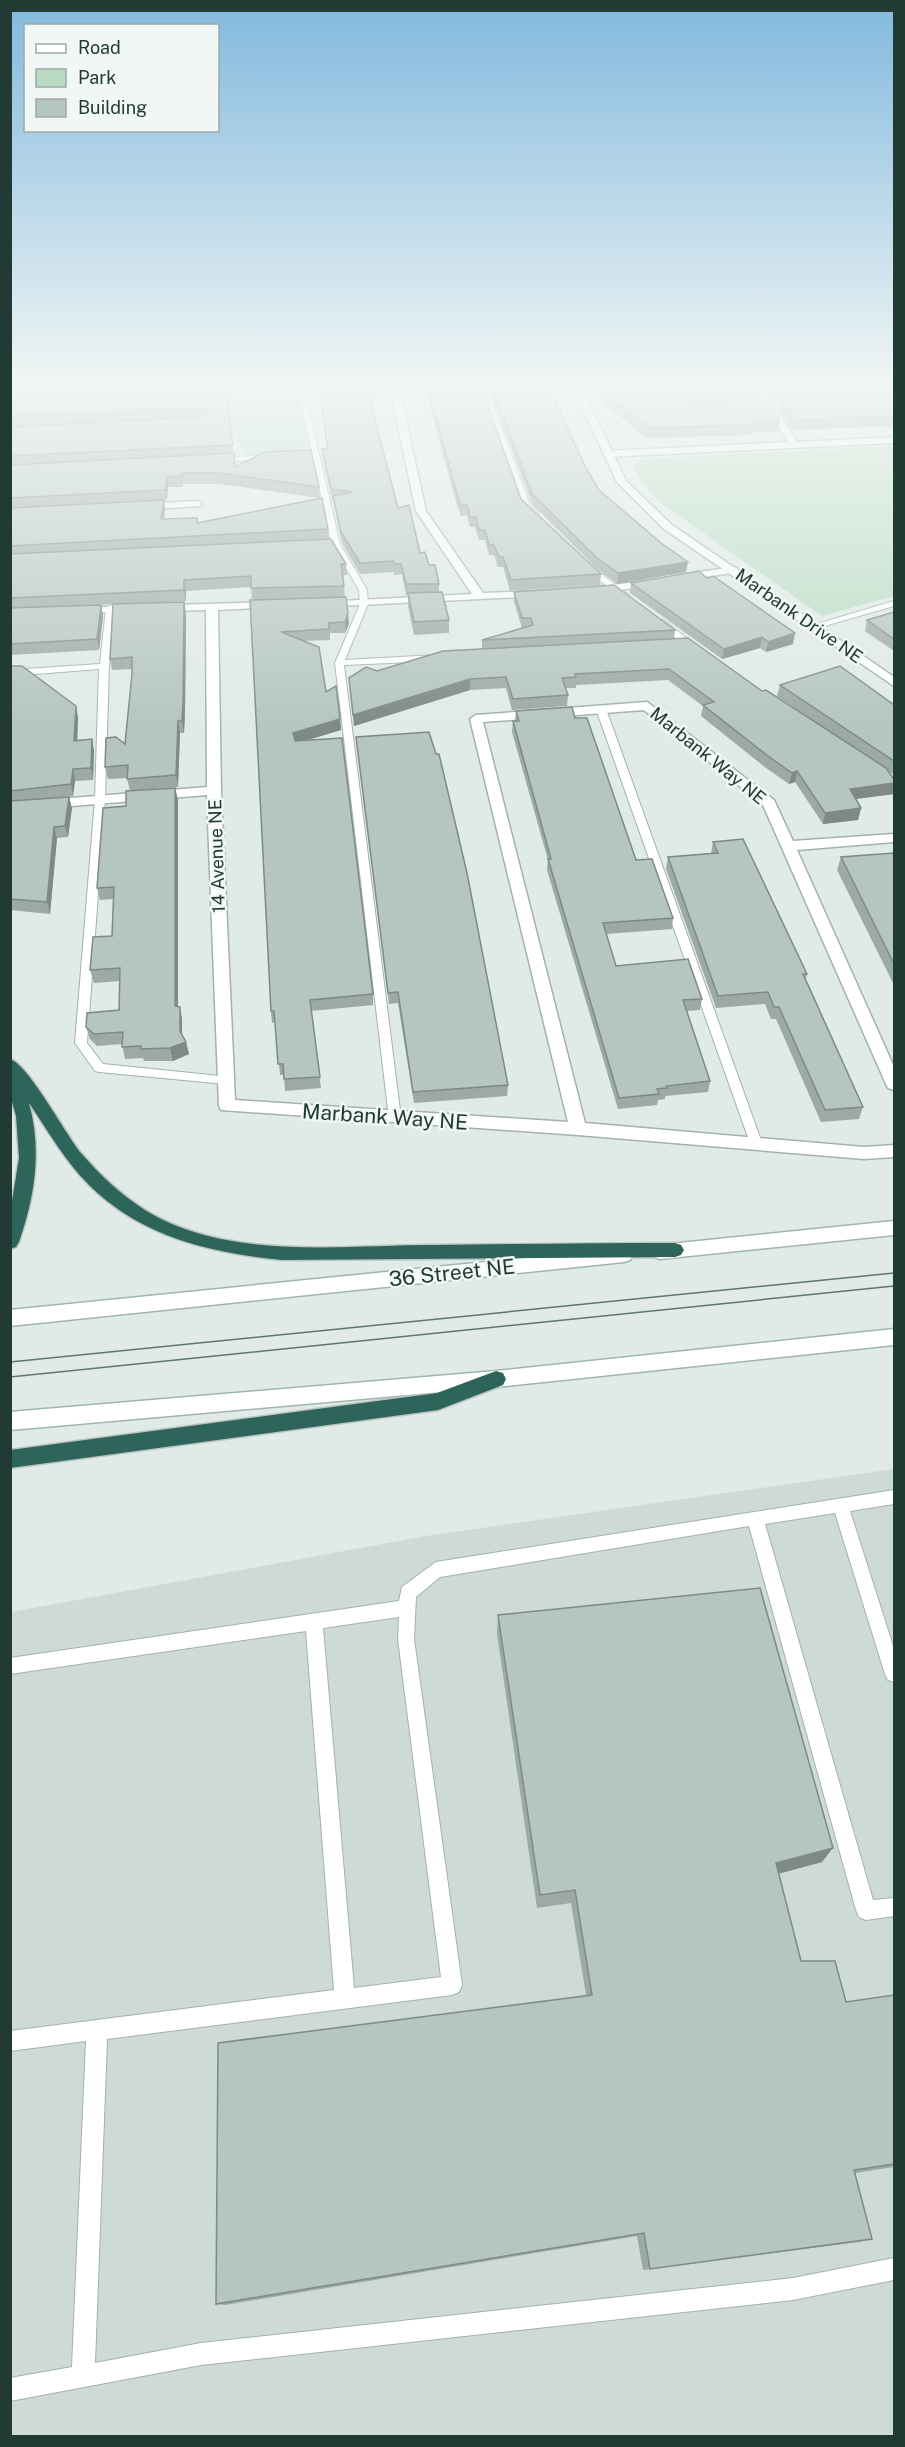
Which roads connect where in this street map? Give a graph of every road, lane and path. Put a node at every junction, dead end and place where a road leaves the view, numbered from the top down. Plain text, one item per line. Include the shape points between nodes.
1 (326, 498) edge
2 (418, 498) edge
3 (523, 498) edge
4 (636, 498) edge
5 (197, 504) dead end
6 (127, 508) edge
7 (543, 522) edge
8 (336, 544) junction
9 (313, 545) edge
10 (584, 564) edge
11 (733, 570) junction
12 (617, 589) junction
13 (585, 591) edge
14 (552, 593) edge
15 (480, 597) junction
16 (634, 602) edge
17 (364, 604) junction
18 (894, 604) edge
19 (212, 605) junction
20 (282, 605) edge
21 (305, 605) edge
22 (110, 608) junction
23 (66, 610) edge
24 (652, 616) edge
25 (814, 626) junction
26 (689, 644) junction
27 (677, 645) edge
28 (699, 651) edge
29 (444, 658) edge
30 (339, 663) junction
31 (104, 666) junction
32 (10, 673) edge
33 (894, 682) edge
34 (601, 709) junction
35 (214, 790) junction
36 (100, 798) junction
37 (10, 807) edge
38 (894, 838) edge
39 (789, 846) junction
40 (10, 1065) edge
41 (10, 1075) edge
42 (226, 1080) junction
43 (894, 1084) edge
44 (227, 1106) joint
45 (395, 1118) junction
46 (578, 1128) junction
47 (756, 1143) junction
48 (894, 1151) edge
49 (894, 1228) edge
50 (10, 1242) edge
51 (675, 1250) junction
52 (10, 1318) edge
53 (894, 1337) edge
54 (495, 1379) junction
55 (10, 1421) edge
56 (10, 1460) edge
57 (894, 1497) edge
58 (840, 1505) junction
59 (754, 1518) junction
60 (407, 1608) junction
61 (314, 1622) junction
62 (10, 1666) edge
63 (894, 1674) edge
64 (894, 1907) edge
65 (345, 1999) junction
66 (97, 2030) junction
67 (10, 2041) edge
68 (894, 2270) edge
69 (83, 2376) junction
70 (10, 2390) edge

1 - 8 lane
2 - 15 street via 421,511
3 - 7 lane
4 - 11 street, Marbank Drive NE via 668,527
5 - 6 street
8 - 9 lane
8 - 17 lane via 363,590
10 - 12 lane
11 - 12 street
11 - 25 street, Marbank Drive NE
12 - 13 street
12 - 16 lane
14 - 15 street
15 - 17 street
17 - 21 street
17 - 30 lane
18 - 25 lane
19 - 20 street
19 - 22 street
19 - 35 street, 14 Avenue NE
22 - 23 street
22 - 31 lane
24 - 26 lane
25 - 33 street, Marbank Drive NE
26 - 27 lane
26 - 28 lane
29 - 30 lane
30 - 45 lane
31 - 32 lane
31 - 36 lane
34 - 39 street, Marbank Way NE via 648,706 769,803
34 - 46 street, Marbank Way NE via 476,719
34 - 47 lane
35 - 36 street
35 - 42 street, 14 Avenue NE
36 - 37 street
36 - 42 lane via 81,1042 99,1068
38 - 39 street
39 - 43 street, Marbank Way NE
40 - 51 highway via 92,1178 138,1216 199,1242 282,1253
41 - 50 highway via 25,1120 28,1167
42 - 44 street, 14 Avenue NE
44 - 45 street, Marbank Way NE
45 - 46 street, Marbank Way NE
46 - 47 street, Marbank Way NE
47 - 48 street, Marbank Way NE via 864,1153
49 - 51 street, 36 Street NE
51 - 52 street, 36 Street NE
53 - 54 street
54 - 55 street
54 - 56 highway via 438,1401
57 - 58 lane
58 - 59 lane
58 - 63 lane
59 - 60 lane via 436,1570 408,1593
59 - 64 lane via 866,1910
60 - 61 lane
60 - 65 lane via 406,1639 452,1985
61 - 62 lane
61 - 65 lane
65 - 66 lane
66 - 67 lane
66 - 69 lane
68 - 69 lane via 793,2289 201,2354
69 - 70 lane

